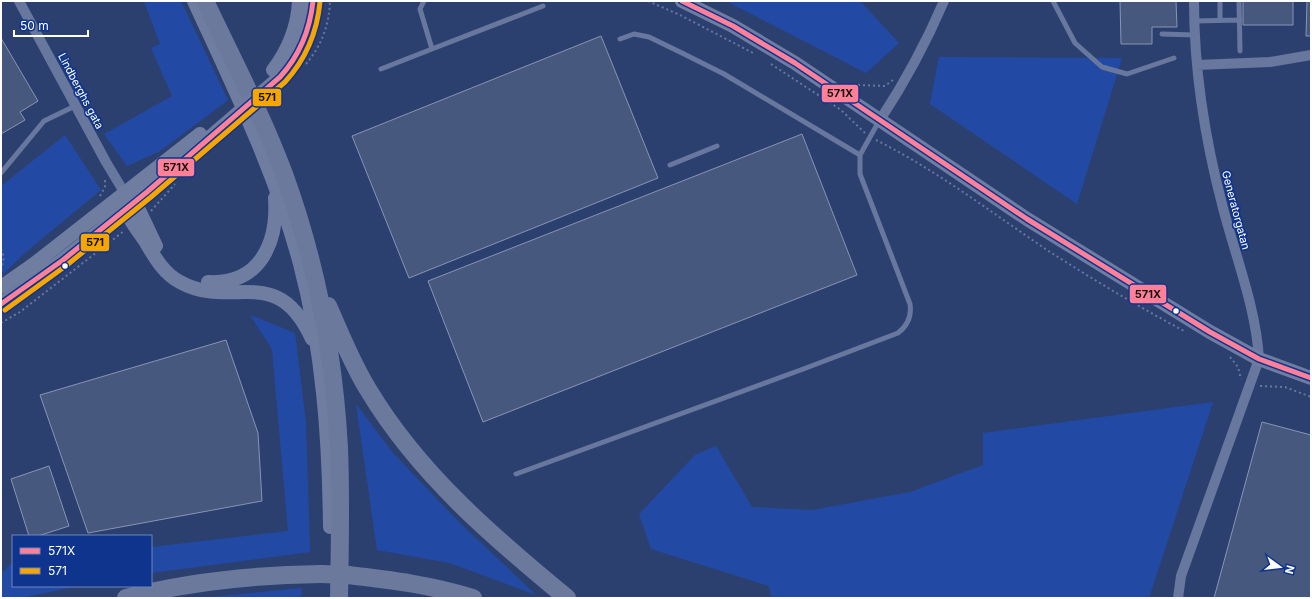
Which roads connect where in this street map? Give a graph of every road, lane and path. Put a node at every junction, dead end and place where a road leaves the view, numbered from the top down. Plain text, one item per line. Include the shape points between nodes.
1 (19, 1) edge
2 (194, 1) edge
3 (205, 1) edge
4 (218, 1) edge
5 (299, 1) edge
6 (313, 1) edge
7 (424, 1) edge
8 (682, 1) edge
9 (944, 1) edge
10 (1053, 1) edge
11 (1194, 1) edge
12 (1220, 1) edge
13 (1239, 1) edge
14 (543, 6) dead end
15 (1220, 20) junction
16 (1240, 20) junction
17 (1194, 21) junction
18 (1162, 34) dead end
19 (1194, 35) junction
20 (620, 38) dead end
21 (432, 49) junction
22 (1240, 51) dead end
23 (1311, 55) edge
24 (1174, 58) dead end
25 (1196, 65) junction
26 (381, 69) dead end
27 (276, 74) junction
28 (897, 76) dead end
29 (858, 85) dead end
30 (249, 94) junction
31 (75, 106) junction
32 (880, 120) junction
33 (215, 128) junction
34 (717, 146) dead end
35 (860, 155) junction
36 (670, 165) dead end
37 (1, 173) edge
38 (273, 182) junction
39 (124, 192) junction
40 (130, 206) junction
41 (1, 248) edge
42 (312, 266) junction
43 (1, 270) edge
44 (1, 287) edge
45 (1, 304) edge
46 (320, 358) junction
47 (1259, 359) junction
48 (1311, 378) edge
49 (516, 474) dead end
50 (330, 527) joint
51 (126, 598) edge
52 (329, 598) edge
53 (339, 598) edge
54 (473, 598) edge
55 (567, 598) edge
56 (1178, 598) edge

1 - 31 street, Lindberghs gata
2 - 38 main road
3 - 30 highway
4 - 30 highway
5 - 27 main road via 292,38 279,62
6 - 27 main road via 310,23 303,44 288,69
7 - 21 lane via 420,9
8 - 32 main road via 768,46
9 - 32 street via 930,35 904,84
10 - 24 lane via 1075,43 1102,66 1127,74
11 - 17 street, Generatorgatan
12 - 15 lane
13 - 16 lane
14 - 21 lane
15 - 16 lane
15 - 17 lane
16 - 22 lane
17 - 19 street, Generatorgatan
18 - 19 lane
19 - 25 street, Generatorgatan
20 - 35 lane via 634,34 682,53 724,74
21 - 26 lane
23 - 25 street via 1270,62
25 - 47 street, Generatorgatan via 1204,127 1254,324
27 - 33 main road via 258,87
28 - 29 path via 885,86
30 - 42 highway via 284,175
31 - 37 lane via 44,121
31 - 39 street, Lindberghs gata
32 - 35 lane
32 - 47 main road via 1027,219 1210,332
33 - 39 main road
33 - 40 main road
34 - 36 lane
35 - 49 lane via 860,174 864,190 910,304 910,317 904,328 898,333 813,366
38 - 40 main road via 275,226 272,241 265,255 247,274 224,283 201,281 172,267
38 - 46 main road via 300,263
39 - 40 main road
39 - 44 main road
40 - 45 main road via 63,260
40 - 46 main road via 152,253 169,275 179,282 201,290 257,292 278,298 299,316
41 - 43 path via 4,257
42 - 53 highway via 328,348 339,447
42 - 55 highway via 353,363 372,396 404,441 464,509
46 - 50 main road via 329,453
47 - 48 main road
47 - 56 street via 1181,576
50 - 52 highway
51 - 54 highway, bridge via 240,577 321,574 398,580

